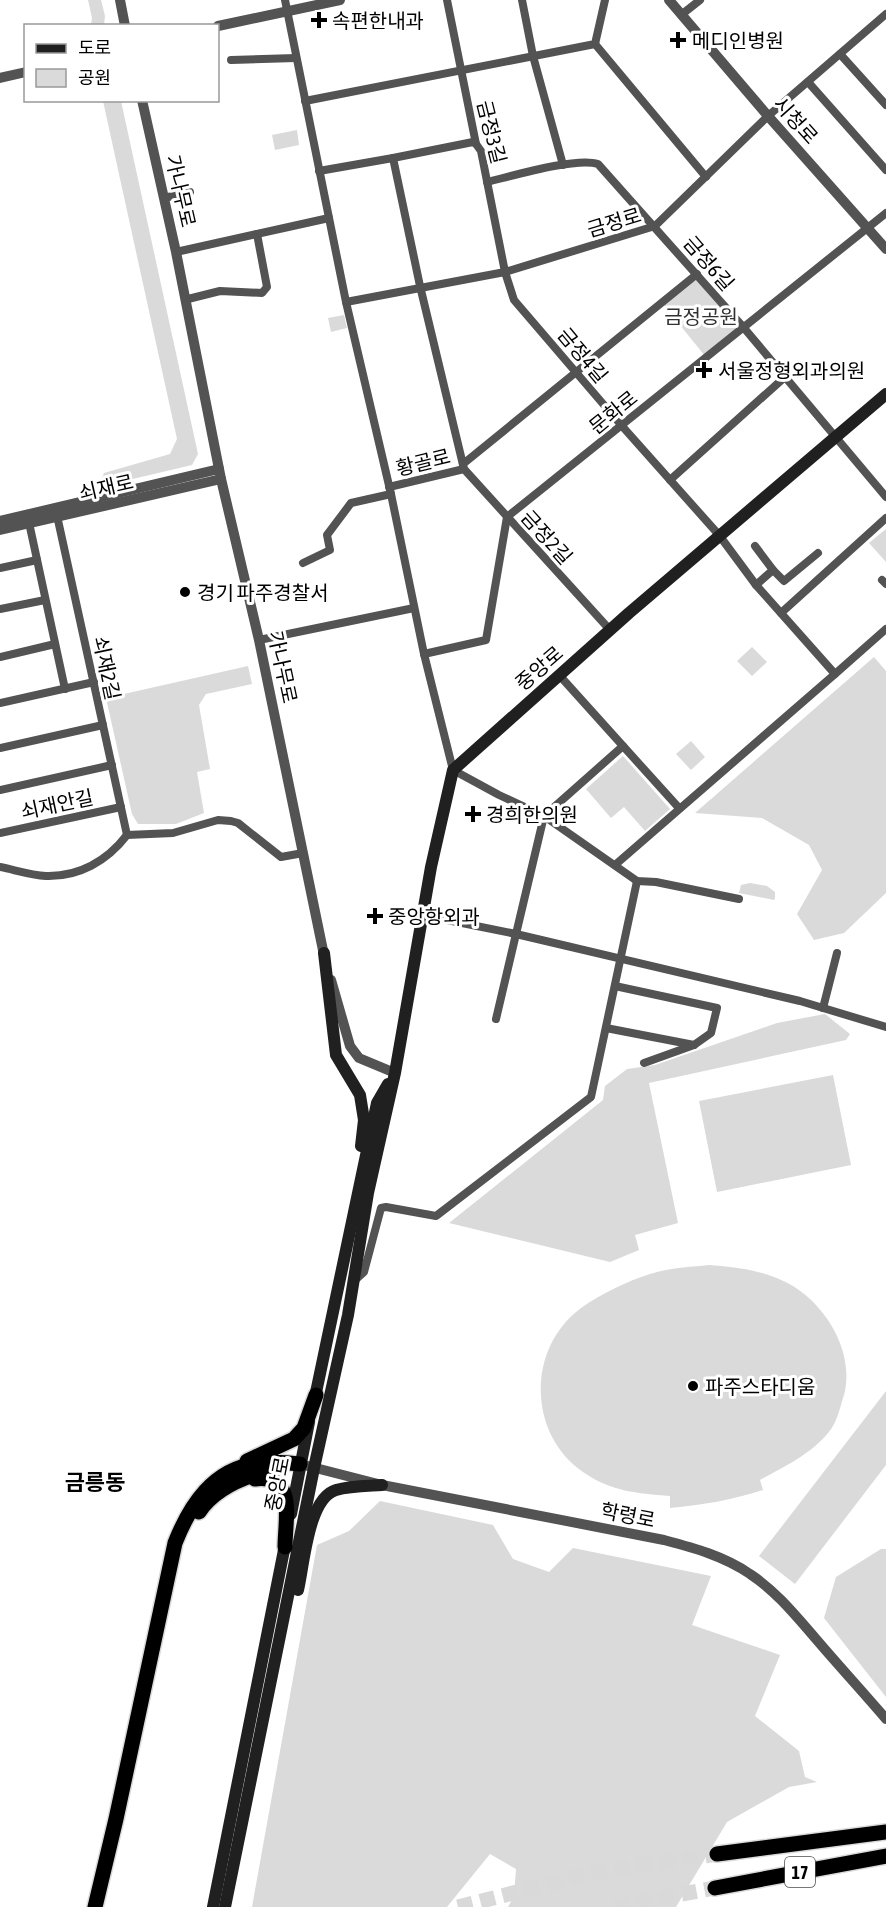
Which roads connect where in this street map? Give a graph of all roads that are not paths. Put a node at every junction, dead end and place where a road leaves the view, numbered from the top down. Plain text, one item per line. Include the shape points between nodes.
1 (120, 0) edge
2 (340, 0) edge
3 (447, 0) edge
4 (522, 0) edge
5 (604, 0) edge
6 (669, 0) edge
7 (699, 0) edge
8 (286, 5) edge
9 (886, 14) edge
10 (681, 15) junction
11 (125, 24) edge
12 (219, 26) edge
13 (595, 44) junction
14 (840, 54) junction
15 (533, 56) junction
16 (297, 58) junction
17 (231, 60) dead end
18 (461, 70) junction
19 (24, 72) edge
20 (0, 78) edge
21 (808, 82) junction
22 (305, 101) junction
23 (142, 102) edge
24 (886, 105) edge
25 (768, 116) junction
26 (476, 144) junction
27 (393, 158) junction
28 (563, 165) junction
29 (886, 170) edge
30 (319, 171) junction
31 (706, 177) junction
32 (487, 182) junction
33 (190, 192) dead end
34 (164, 198) junction
35 (886, 213) edge
36 (329, 218) junction
37 (655, 226) junction
38 (868, 227) junction
39 (257, 234) junction
40 (886, 249) edge
41 (176, 252) junction
42 (505, 272) junction
43 (697, 274) junction
44 (420, 286) junction
45 (188, 299) dead end
46 (346, 302) junction
47 (744, 328) junction
48 (576, 370) junction
49 (786, 376) junction
50 (886, 394) edge
51 (622, 426) junction
52 (835, 436) junction
53 (463, 467) junction
54 (220, 474) junction
55 (670, 480) junction
56 (390, 491) junction
57 (886, 497) edge
58 (57, 512) junction
59 (507, 517) junction
60 (886, 518) edge
61 (28, 519) junction
62 (0, 521) edge
63 (0, 530) edge
64 (719, 535) junction
65 (755, 546) dead end
66 (818, 553) dead end
67 (37, 560) junction
68 (303, 563) dead end
69 (0, 568) edge
70 (773, 570) junction
71 (756, 585) junction
72 (45, 600) junction
73 (414, 608) junction
74 (0, 609) edge
75 (781, 613) junction
76 (886, 629) edge
77 (610, 631) junction
78 (259, 640) junction
79 (55, 644) junction
80 (424, 654) junction
81 (0, 657) edge
82 (835, 674) junction
83 (560, 676) junction
84 (94, 682) junction
85 (65, 689) junction
86 (0, 703) edge
87 (103, 725) junction
88 (623, 746) junction
89 (0, 748) edge
90 (112, 765) junction
91 (453, 770) junction
92 (0, 790) edge
93 (121, 807) junction
94 (679, 808) junction
95 (544, 816) junction
96 (0, 833) edge
97 (127, 836) junction
98 (303, 854) junction
99 (615, 865) junction
100 (0, 867) edge
101 (637, 881) junction
102 (739, 899) dead end
103 (422, 915) junction
104 (516, 934) junction
105 (324, 953) junction
106 (837, 953) dead end
107 (620, 959) junction
108 (615, 986) junction
109 (823, 1008) junction
110 (496, 1019) dead end
111 (886, 1027) edge
112 (606, 1028) junction
113 (694, 1045) junction
114 (644, 1062) dead end
115 (395, 1073) junction
116 (356, 1203) junction
117 (353, 1282) junction
118 (316, 1395) junction
119 (307, 1466) junction
120 (238, 1475) junction
121 (382, 1485) junction
122 (285, 1547) junction
123 (278, 1653) junction
124 (886, 1719) edge
125 (886, 1832) edge
126 (717, 1854) tunnel mouth
127 (886, 1856) edge
128 (715, 1888) tunnel mouth
129 (95, 1907) edge
130 (103, 1907) edge
131 (213, 1907) edge
132 (225, 1907) edge

1 - 11 street
2 - 8 street
3 - 18 street, 금정3길
4 - 15 street
5 - 13 street
6 - 10 street, 시청로
7 - 10 street
8 - 12 street
8 - 16 street
9 - 14 street, 금정로
10 - 25 street, 시청로
13 - 15 street
13 - 31 street
14 - 21 street, 금정로
14 - 24 street
15 - 18 street
15 - 28 street
16 - 17 street
16 - 22 street
18 - 22 street
18 - 26 street, 금정3길
19 - 20 street
21 - 25 street, 금정로
21 - 29 street
22 - 30 street
23 - 34 street, 가나무로
25 - 31 street, 금정로
25 - 38 street, 시청로
26 - 27 street
26 - 32 street, 금정3길
27 - 30 street
27 - 44 street, 금정2길
28 - 32 street, 금정6길
28 - 37 street, 금정6길 via 598,164
30 - 36 street
31 - 37 street, 금정로
32 - 42 street, 금정3길
33 - 34 street
34 - 41 street, 가나무로
35 - 38 street, 문화로
36 - 39 street
36 - 46 street
37 - 42 street, 금정로
37 - 43 street, 금정6길
38 - 40 street, 시청로
38 - 47 street, 문화로
39 - 41 street
39 - 45 street via 267,287 262,293 220,291
41 - 54 street, 가나무로
42 - 44 street, 금정로
42 - 48 street, 금정4길 via 514,300
43 - 47 street, 금정6길
43 - 48 street
44 - 46 street, 금정로
44 - 53 street, 금정2길
46 - 56 street
47 - 49 street, 금정6길
47 - 51 street, 문화로
48 - 51 street, 금정4길
48 - 53 street
49 - 52 street, 금정6길
49 - 55 street
50 - 52 main road, 중앙로
51 - 55 street, 금정4길
51 - 59 street, 문화로
52 - 57 street, 금정6길
52 - 64 main road, 중앙로
53 - 56 street, 황골로
53 - 59 street, 금정2길
54 - 58 street
54 - 78 street, 가나무로
55 - 64 street, 금정4길
56 - 68 street, 황골로 via 351,503 327,535 330,550
56 - 73 street
58 - 61 street
58 - 84 street, 쇠재2길
59 - 77 street, 금정2길
59 - 80 street via 486,640
60 - 75 street
61 - 62 street
61 - 63 street
61 - 67 street
64 - 71 street, 금정4길
64 - 77 main road, 중앙로
65 - 70 street
66 - 70 street via 784,581
67 - 69 street
67 - 72 street
70 - 71 street
71 - 75 street, 금정4길
72 - 74 street
72 - 79 street
73 - 78 street
73 - 80 street
75 - 82 street, 금정4길
76 - 82 street
77 - 83 main road, 중앙로
78 - 98 street, 가나무로
79 - 81 street
79 - 85 street
80 - 91 street
82 - 94 street
83 - 88 street
83 - 91 main road, 중앙로
84 - 85 street
84 - 87 street, 쇠재2길
85 - 86 street
87 - 89 street
87 - 90 street, 쇠재2길
88 - 94 street
88 - 95 street
90 - 92 street, 쇠재안길
90 - 93 street, 쇠재2길
91 - 95 street
91 - 103 main road, 중앙로
93 - 96 street, 쇠재안길
93 - 97 street, 쇠재2길
94 - 99 street
95 - 99 street
95 - 104 street
97 - 98 street via 173,833 218,820 231,821 281,857
97 - 100 street via 117,849 76,873 46,876
98 - 105 street, 가나무로
99 - 101 street
101 - 102 street
101 - 107 street
103 - 104 street
103 - 115 main road, 중앙로
104 - 107 street
104 - 110 street
105 - 115 street, 가나무로 via 350,1046 359,1058
105 - 116 main road via 336,1055 360,1095 364,1120
106 - 109 street
107 - 108 street
107 - 109 street
108 - 112 street
108 - 113 street via 717,1008 711,1033
109 - 111 street
112 - 113 street
112 - 117 street via 591,1097 436,1216 381,1208 364,1272
113 - 114 street
115 - 116 main road, 중앙로 via 377,1103
115 - 117 main road, 중앙로
116 - 118 main road, 중앙로
117 - 119 main road, 중앙로
118 - 119 main road, 중앙로
118 - 120 highway via 304,1428 294,1439 249,1460
119 - 120 highway
119 - 121 street, 학령로
119 - 122 main road, 중앙로
119 - 123 main road, 중앙로
120 - 122 highway via 270,1478 283,1487
120 - 129 highway via 218,1479 197,1499 175,1543
120 - 130 highway via 211,1498 187,1534
121 - 123 main road via 335,1490 318,1506 288,1635
121 - 124 street, 학령로 via 664,1540 719,1557 750,1574 774,1594
122 - 131 main road, 중앙로
123 - 132 main road, 중앙로
125 - 126 highway, 17
127 - 128 highway, 17

